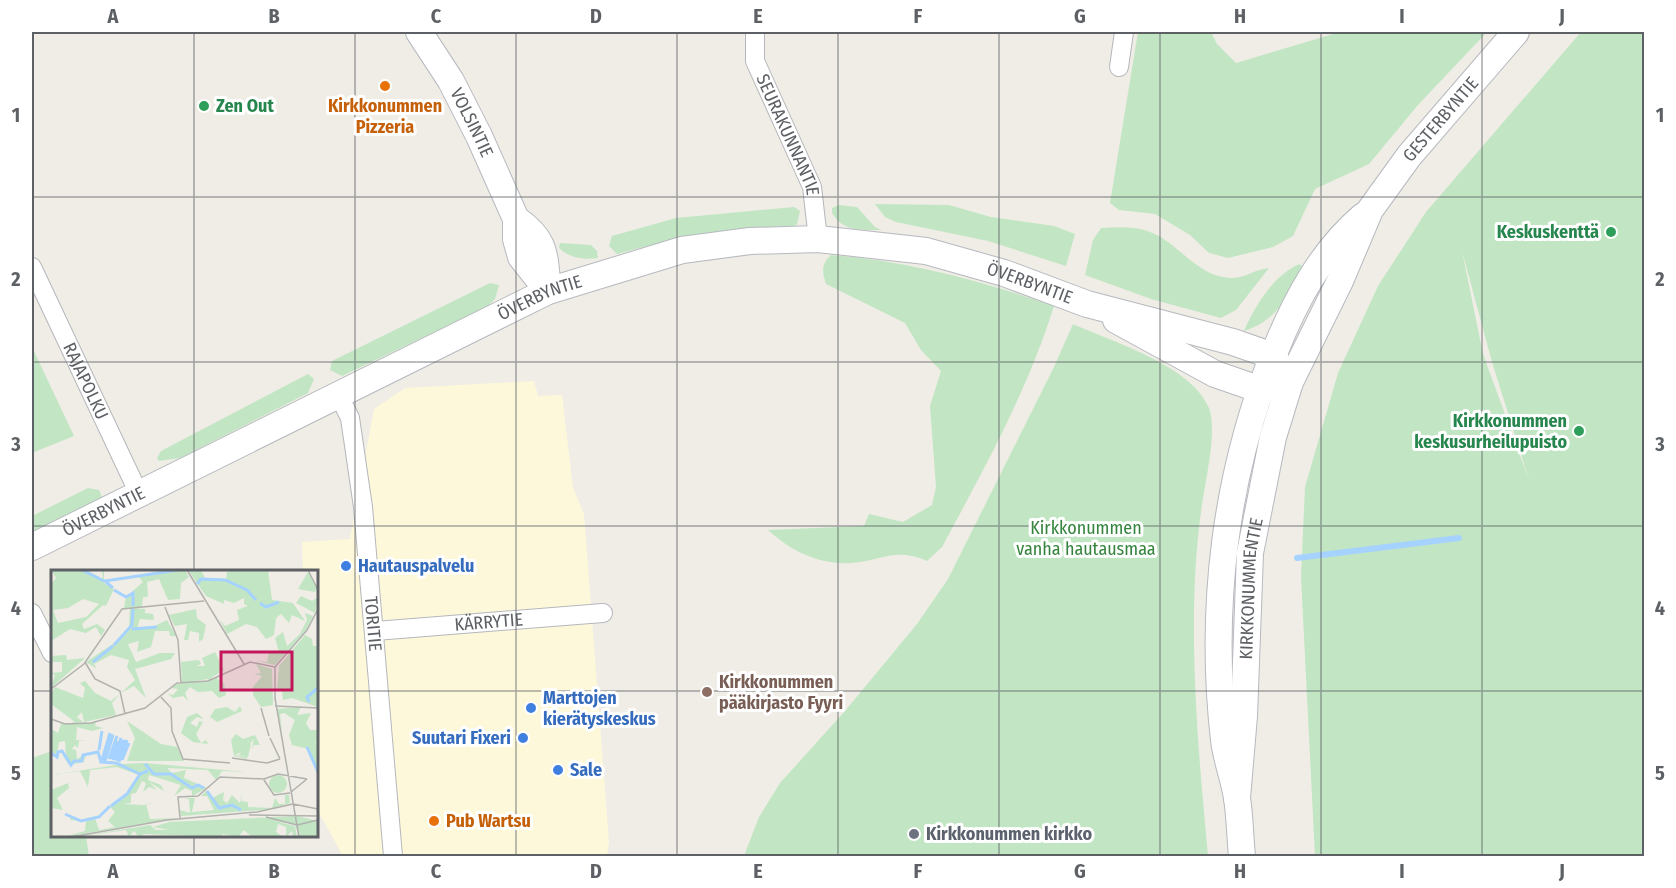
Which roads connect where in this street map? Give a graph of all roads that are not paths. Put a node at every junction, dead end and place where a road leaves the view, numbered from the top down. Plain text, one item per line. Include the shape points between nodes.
1 (419, 32) edge
2 (755, 32) edge
3 (1124, 32) edge
4 (1516, 32) edge
5 (1119, 68) dead end
6 (1370, 210) junction
7 (818, 239) junction
8 (32, 267) edge
9 (548, 291) junction
10 (1088, 304) junction
11 (1273, 356) junction
12 (1290, 382) junction
13 (1261, 390) junction
14 (338, 394) junction
15 (139, 494) junction
16 (32, 547) edge
17 (32, 613) edge
18 (603, 613) dead end
19 (375, 631) junction
20 (51, 651) edge
21 (1237, 798) junction
22 (393, 856) edge
23 (1242, 856) edge

1 - 9 street, VOLSINTIE via 451,81 516,219 534,231 543,246
2 - 7 street, SEURAKUNNANTIE via 755,61 812,187
3 - 5 street
4 - 6 street, GESTERBYNTIE via 1409,156
6 - 11 street, GESTERBYNTIE via 1343,233 1317,268 1295,305
6 - 12 street, GESTERBYNTIE
7 - 9 street, ÖVERBYNTIE via 750,241 682,250
7 - 10 street, ÖVERBYNTIE via 887,245 964,260
8 - 15 street, RAJAPOLKU
9 - 14 street, ÖVERBYNTIE
10 - 11 street, ÖVERBYNTIE
10 - 13 street, ÖVERBYNTIE via 1215,374
11 - 12 street
11 - 13 street, GESTERBYNTIE
12 - 13 street
12 - 21 street, KIRKKONUMMENTIE via 1273,437 1250,553
13 - 21 street, KIRKKONUMMENTIE via 1234,479 1220,596 1224,742
14 - 15 street, ÖVERBYNTIE
14 - 19 street, TORITIE via 350,418
15 - 16 street, ÖVERBYNTIE
17 - 20 street
18 - 19 street, KÄRRYTIE
19 - 22 street, TORITIE
21 - 23 street, KIRKKONUMMENTIE

